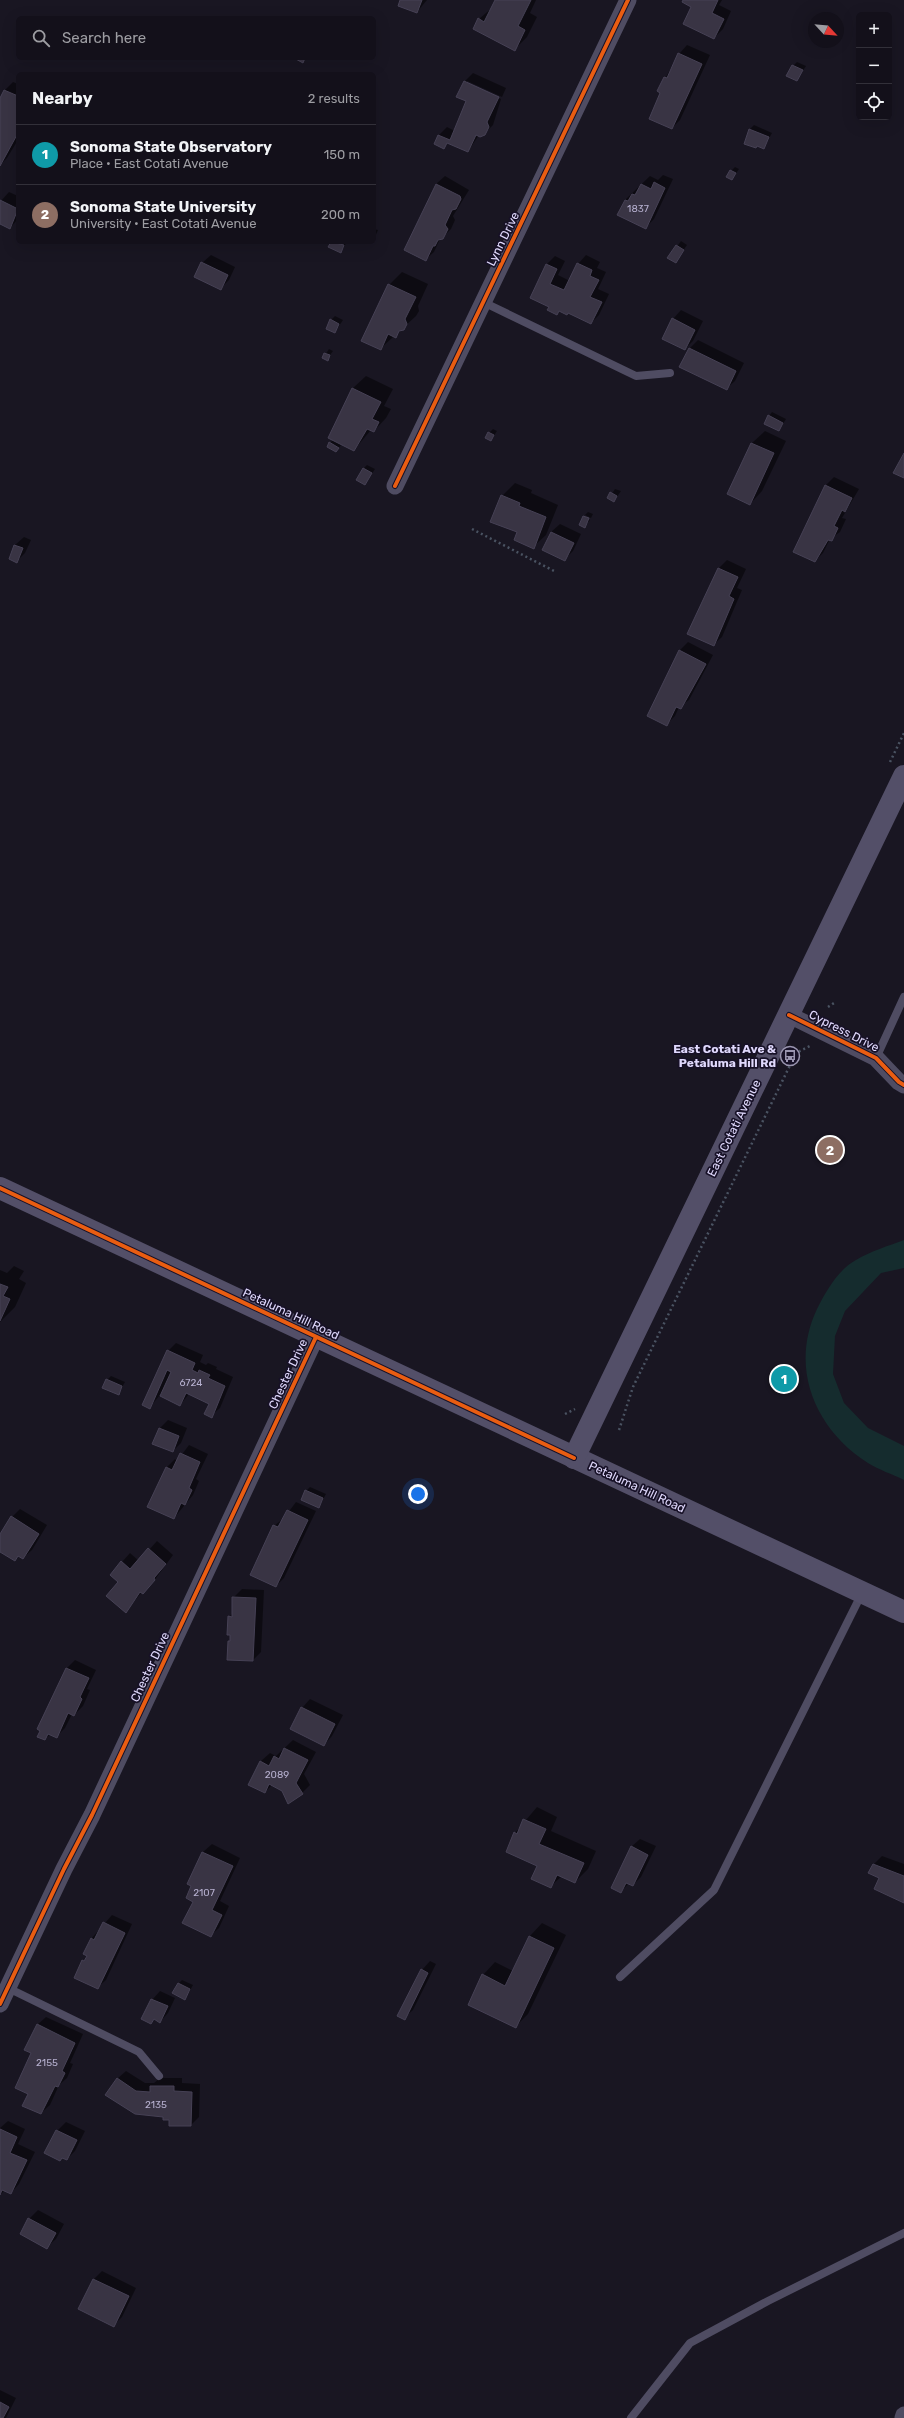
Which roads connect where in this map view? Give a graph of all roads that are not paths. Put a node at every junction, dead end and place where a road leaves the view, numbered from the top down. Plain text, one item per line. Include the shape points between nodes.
1 (628, 0) edge
2 (483, 302) junction
3 (670, 373) dead end
4 (395, 486) dead end
5 (904, 776) edge
6 (904, 997) edge
7 (789, 1015) junction
8 (876, 1058) junction
9 (904, 1085) edge
10 (0, 1188) edge
11 (316, 1337) junction
12 (574, 1458) junction
13 (862, 1592) junction
14 (904, 1612) edge
15 (620, 1977) dead end
16 (8, 1988) junction
17 (0, 2004) edge
18 (159, 2076) dead end
19 (904, 2233) edge
20 (904, 2415) edge
21 (631, 2418) edge
22 (903, 2418) edge

1 - 2 street, Lynn Drive
2 - 3 lane via 636,376
2 - 4 street, Lynn Drive
5 - 7 main road, East Cotati Avenue
6 - 8 lane
7 - 8 street, Cypress Drive
7 - 12 main road, East Cotati Avenue
8 - 9 street, Cypress Drive
10 - 11 main road, Petaluma Hill Road
11 - 12 main road, Petaluma Hill Road
11 - 16 street, Chester Drive
12 - 13 main road, Petaluma Hill Road
13 - 14 main road, Petaluma Hill Road
13 - 15 lane via 714,1890
16 - 17 street, Chester Drive
16 - 18 lane via 139,2052
19 - 21 lane via 690,2343
20 - 22 street

